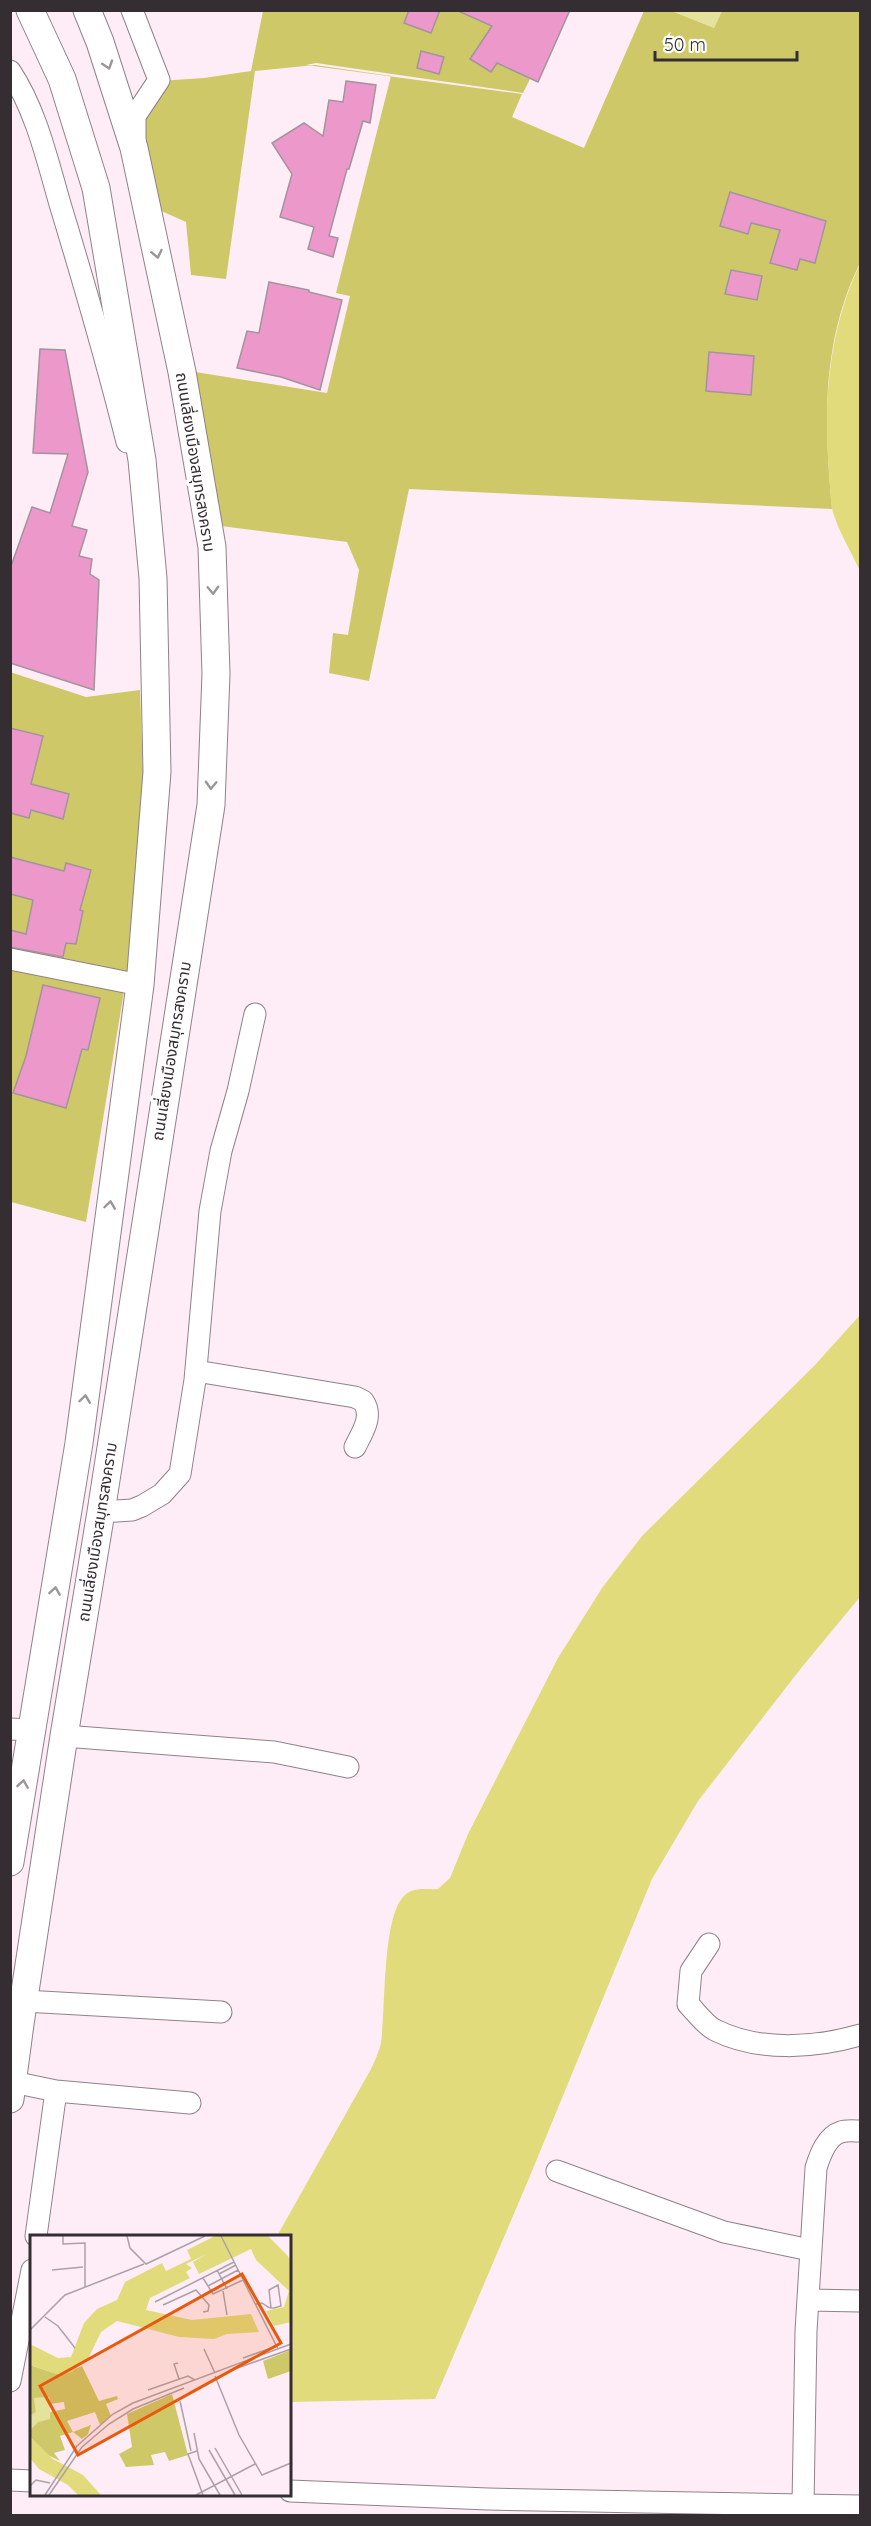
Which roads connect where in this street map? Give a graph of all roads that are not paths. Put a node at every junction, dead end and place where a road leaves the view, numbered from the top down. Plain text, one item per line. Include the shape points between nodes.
1 (30, 10) edge
2 (87, 10) edge
3 (132, 10) edge
4 (10, 71) edge
5 (134, 148) junction
6 (153, 578) junction
7 (10, 959) edge
8 (140, 985) junction
9 (255, 1014) dead end
10 (196, 1371) junction
11 (356, 1448) dead end
12 (101, 1512) junction
13 (21, 1729) edge
14 (64, 1736) junction
15 (348, 1767) dead end
16 (10, 1862) edge
17 (709, 1944) dead end
18 (221, 2012) dead end
19 (18, 2020) edge
20 (861, 2035) edge
21 (11, 2086) edge
22 (56, 2091) junction
23 (190, 2103) dead end
24 (861, 2131) edge
25 (556, 2171) dead end
26 (36, 2235) edge
27 (810, 2250) junction
28 (30, 2274) edge
29 (19, 2299) edge
30 (809, 2300) junction
31 (861, 2301) edge
32 (10, 2380) edge
33 (10, 2480) edge
34 (30, 2481) edge
35 (291, 2491) edge
36 (803, 2504) junction
37 (861, 2506) edge
38 (506, 2507) edge

1 - 6 main road, ถนนเลี่ยงเมืองสมุทรสงคราม via 62,79 96,188 142,460
2 -> 5 main road, ถนนเลี่ยงเมืองสมุทรสงคราม
3 - 5 street via 159,80 135,116
4 - 6 street via 25,92 104,347 132,459
5 -> 12 main road, ถนนเลี่ยงเมืองสมุทรสงคราม via 182,372 212,547 216,674 211,805
6 - 8 main road, ถนนเลี่ยงเมืองสมุทรสงคราม via 157,772
7 - 8 street
13 -> 8 main road, ถนนเลี่ยงเมืองสมุทรสงคราม via 79,1443
9 - 10 street via 212,1201
10 - 11 street via 355,1397 363,1401 368,1415
10 - 12 street via 180,1474 162,1494 142,1506
12 - 14 main road, ถนนเลี่ยงเมืองสมุทรสงคราม
16 -> 13 main road, ถนนเลี่ยงเมืองสมุทรสงคราม
14 - 15 street via 274,1752
14 - 19 main road, ถนนเลี่ยงเมืองสมุทรสงคราม
17 - 20 street via 691,1971 688,2004 713,2029 752,2043 780,2045 816,2044
18 - 19 street
19 - 21 main road, ถนนเลี่ยงเมืองสมุทรสงคราม
21 - 22 street
22 - 23 street
22 - 26 street
24 - 27 street via 841,2132 820,2156
25 - 27 street via 724,2232
27 - 30 street
28 - 29 street
29 - 32 street
30 - 31 street
30 - 36 street
33 - 34 street
35 - 38 street
36 - 37 street
36 - 38 street

